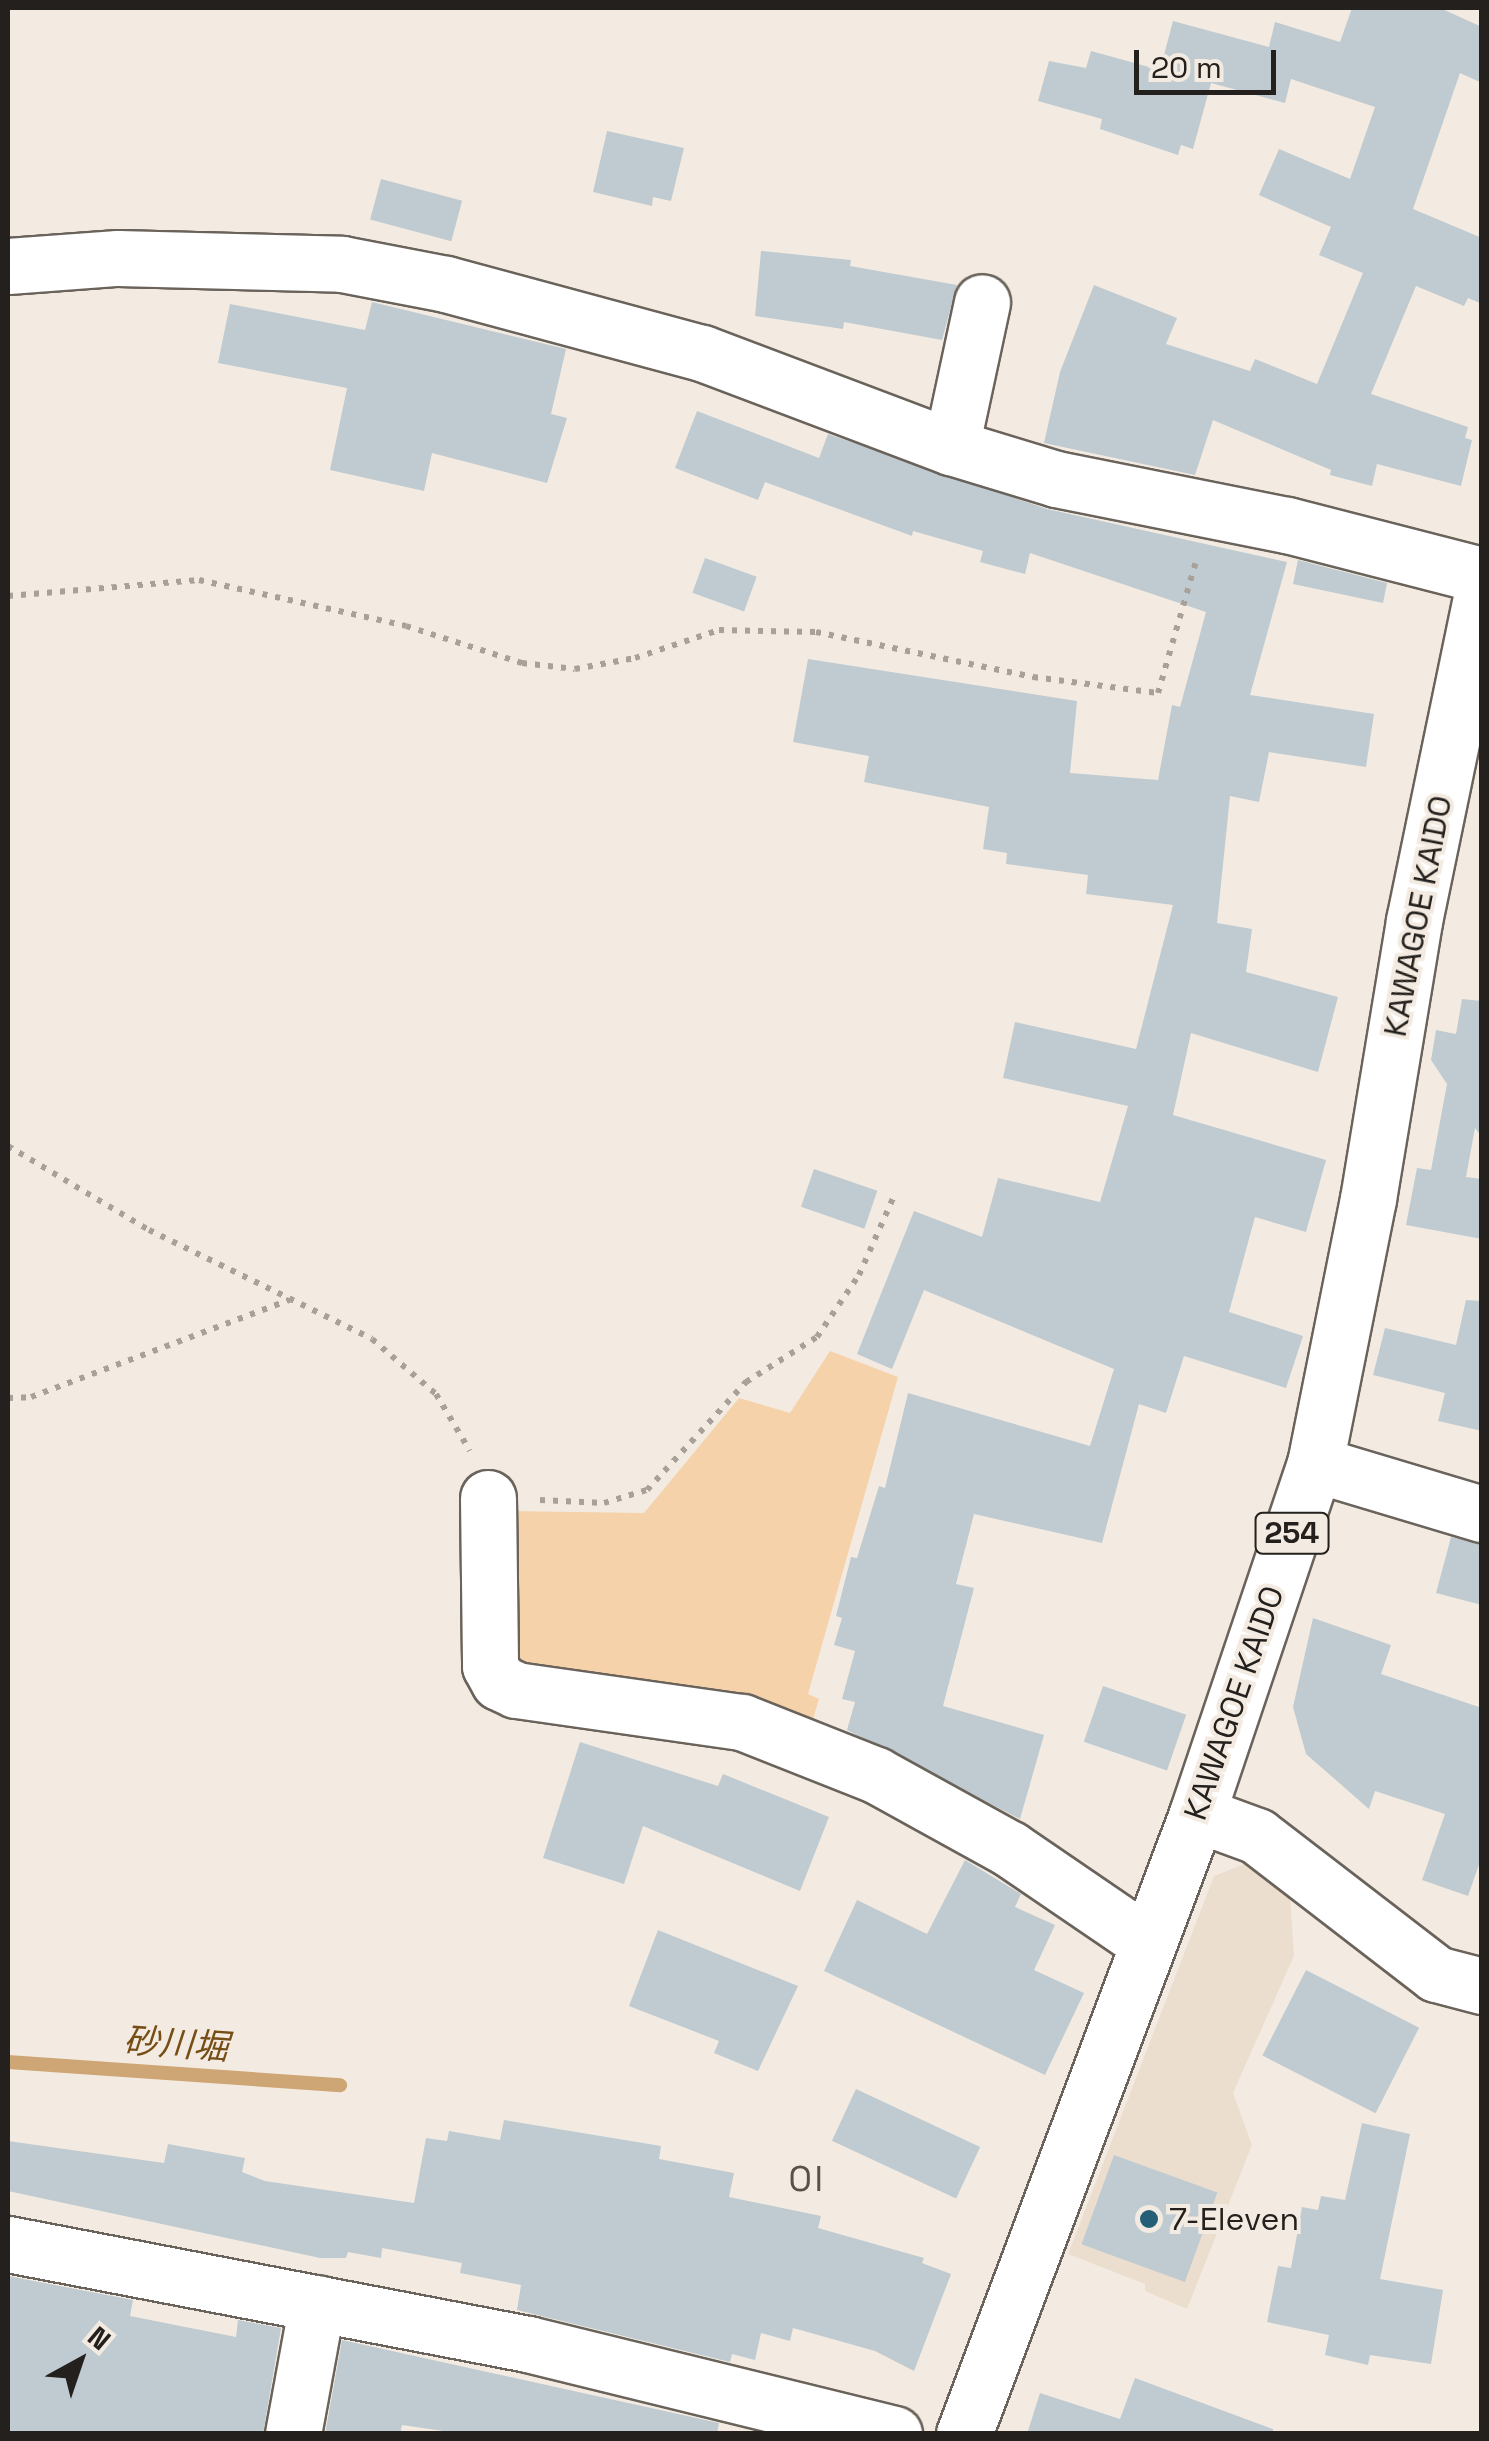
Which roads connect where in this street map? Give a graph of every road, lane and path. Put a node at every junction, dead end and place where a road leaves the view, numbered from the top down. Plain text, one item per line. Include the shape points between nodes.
1 (8, 266) edge
2 (982, 302) dead end
3 (951, 447) junction
4 (1210, 514) junction
5 (1482, 576) edge
6 (1482, 594) edge
7 (8, 596) edge
8 (8, 1146) edge
9 (894, 1196) dead end
10 (289, 1300) junction
11 (8, 1398) edge
12 (1315, 1464) junction
13 (488, 1498) junction
14 (1482, 1514) edge
15 (1197, 1814) junction
16 (1145, 1941) junction
17 (1482, 1986) edge
18 (8, 2244) edge
19 (317, 2303) junction
20 (293, 2434) edge
21 (894, 2434) edge
22 (964, 2434) edge

1 - 3 main road via 118,258 342,264 446,284 702,352
2 - 3 main road
3 - 4 main road
4 - 5 main road via 1287,525
4 - 7 path via 1158,693 1033,677 816,632 718,630 635,658 575,669 522,663 406,626 199,580
6 - 12 main road, KAWAGOE KAIDO / 254 via 1414,921
8 - 10 path via 148,1230
9 - 13 path via 859,1275 817,1337 746,1382 647,1490 604,1503
10 - 11 path via 31,1397
10 - 13 path via 372,1340 436,1394
12 - 14 main road
12 - 15 main road, KAWAGOE KAIDO / 254
13 - 16 main road via 490,1666 499,1682 516,1690 742,1722 876,1775 1010,1850
15 - 16 main road, KAWAGOE KAIDO / 254
15 - 17 main road via 1257,1836 1436,1974
16 - 22 main road, KAWAGOE KAIDO / 254
18 - 19 main road
19 - 20 main road
19 - 21 main road via 528,2344

